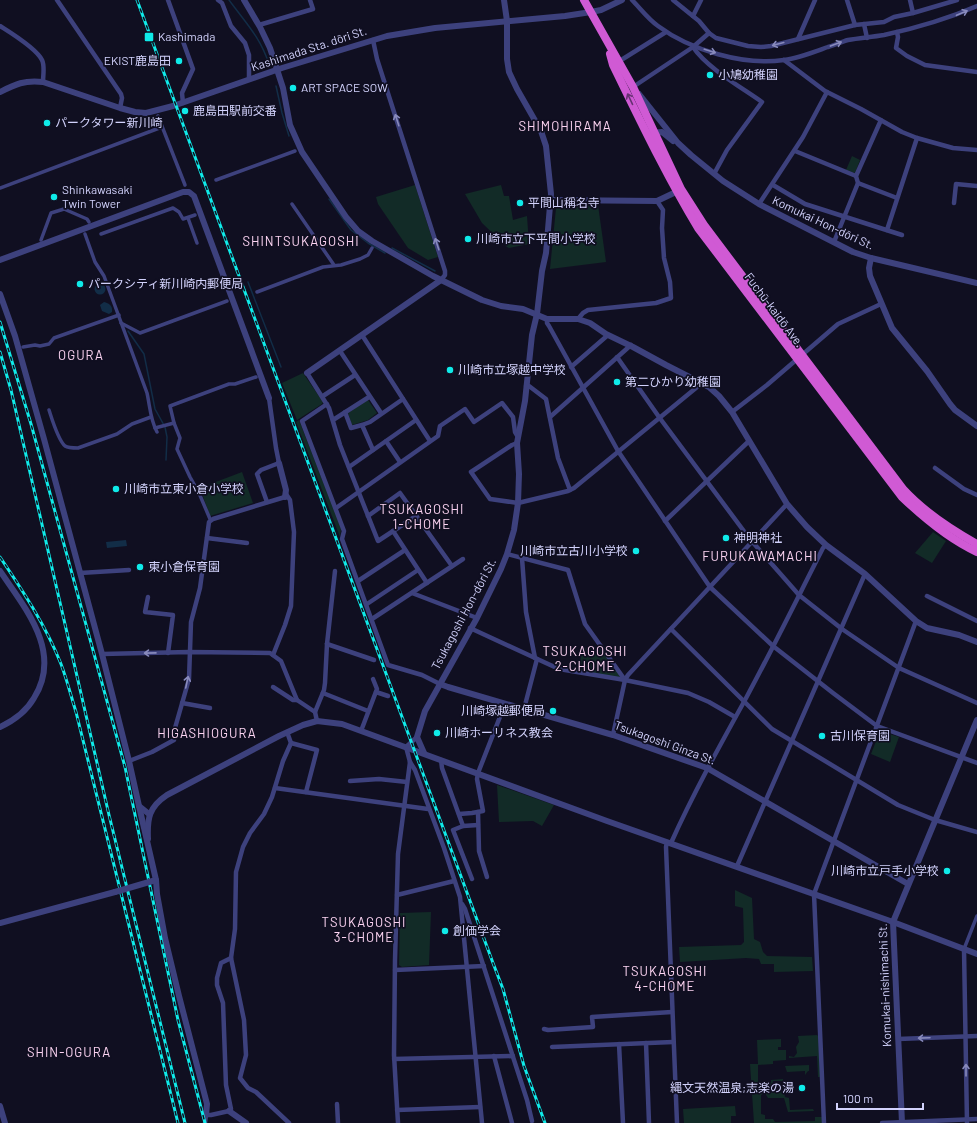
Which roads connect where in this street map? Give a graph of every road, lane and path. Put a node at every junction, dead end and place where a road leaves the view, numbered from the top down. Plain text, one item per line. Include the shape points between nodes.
1 (57, 0) edge
2 (168, 0) edge
3 (244, 0) edge
4 (310, 0) edge
5 (504, 0) edge
6 (584, 0) edge
7 (622, 0) edge
8 (632, 0) edge
9 (673, 0) edge
10 (701, 0) edge
11 (815, 0) edge
12 (847, 0) edge
13 (910, 0) edge
14 (957, 0) edge
15 (221, 1) edge
16 (977, 6) edge
17 (591, 12) junction
18 (913, 13) junction
19 (693, 16) junction
20 (507, 21) junction
21 (864, 24) junction
22 (259, 25) junction
23 (855, 25) junction
24 (0, 26) edge
25 (666, 32) junction
26 (897, 32) junction
27 (709, 33) junction
28 (867, 38) junction
29 (798, 39) junction
30 (373, 40) junction
31 (606, 41) junction
32 (694, 46) junction
33 (784, 60) junction
34 (618, 62) junction
35 (278, 70) junction
36 (977, 72) edge
37 (249, 79) junction
38 (43, 82) junction
39 (633, 87) junction
40 (0, 92) edge
41 (827, 92) junction
42 (183, 103) junction
43 (120, 108) junction
44 (158, 116) dead end
45 (881, 120) junction
46 (162, 127) junction
47 (650, 133) junction
48 (917, 138) junction
49 (678, 143) junction
50 (977, 150) edge
51 (295, 151) dead end
52 (795, 151) junction
53 (714, 174) junction
54 (856, 176) junction
55 (216, 180) dead end
56 (858, 183) junction
57 (185, 185) dead end
58 (773, 185) junction
59 (977, 186) edge
60 (0, 188) edge
61 (676, 192) junction
62 (897, 198) junction
63 (551, 200) junction
64 (657, 201) junction
65 (954, 203) dead end
66 (292, 204) dead end
67 (759, 204) junction
68 (196, 215) dead end
69 (845, 217) junction
70 (188, 218) junction
71 (89, 222) dead end
72 (887, 230) junction
73 (85, 234) dead end
74 (101, 234) dead end
75 (902, 235) dead end
76 (40, 240) dead end
77 (834, 242) junction
78 (197, 243) dead end
79 (372, 248) dead end
80 (871, 258) junction
81 (0, 260) edge
82 (334, 265) junction
83 (441, 280) junction
84 (977, 283) edge
85 (257, 292) dead end
86 (0, 294) edge
87 (227, 301) dead end
88 (881, 304) junction
89 (537, 314) junction
90 (119, 315) junction
91 (547, 319) junction
92 (578, 319) junction
93 (121, 323) junction
94 (362, 335) junction
95 (608, 335) junction
96 (631, 345) junction
97 (23, 348) dead end
98 (340, 351) junction
99 (617, 357) junction
100 (799, 357) junction
101 (571, 367) junction
102 (307, 373) joint
103 (355, 375) junction
104 (256, 377) dead end
105 (702, 383) junction
106 (526, 386) junction
107 (582, 387) junction
108 (323, 396) junction
109 (370, 397) junction
110 (270, 398) joint
111 (403, 399) junction
112 (327, 404) junction
113 (49, 410) dead end
114 (345, 412) junction
115 (732, 412) junction
116 (381, 413) junction
117 (151, 417) junction
118 (550, 417) junction
119 (659, 417) junction
120 (333, 420) junction
121 (416, 420) junction
122 (174, 423) junction
123 (362, 425) junction
124 (977, 426) edge
125 (518, 440) junction
126 (386, 441) junction
127 (430, 441) junction
128 (749, 441) junction
129 (373, 450) junction
130 (618, 451) junction
131 (400, 462) junction
132 (279, 463) junction
133 (349, 467) junction
134 (936, 468) dead end
135 (706, 481) junction
136 (570, 490) junction
137 (359, 492) junction
138 (977, 495) edge
139 (286, 496) junction
140 (267, 502) junction
141 (518, 503) junction
142 (787, 504) junction
143 (336, 508) junction
144 (368, 516) junction
145 (416, 516) junction
146 (210, 520) junction
147 (665, 521) junction
148 (393, 531) junction
149 (207, 538) junction
150 (751, 542) junction
151 (247, 543) dead end
152 (977, 544) edge
153 (826, 545) junction
154 (405, 550) junction
155 (977, 552) edge
156 (507, 554) junction
157 (522, 558) junction
158 (463, 559) dead end
159 (452, 566) junction
160 (129, 570) dead end
161 (335, 570) dead end
162 (418, 570) junction
163 (0, 571) edge
164 (80, 573) junction
165 (866, 574) junction
166 (358, 581) junction
167 (427, 583) junction
168 (710, 587) junction
169 (412, 593) junction
170 (799, 595) junction
171 (927, 596) dead end
172 (148, 597) dead end
173 (366, 604) junction
174 (477, 618) junction
175 (372, 619) junction
176 (916, 621) junction
177 (977, 621) edge
178 (470, 628) junction
179 (671, 629) junction
180 (842, 629) junction
181 (977, 642) edge
182 (327, 644) junction
183 (773, 646) junction
184 (189, 652) junction
185 (168, 653) junction
186 (102, 654) junction
187 (274, 655) junction
188 (536, 658) junction
189 (374, 660) dead end
190 (899, 668) junction
191 (373, 679) dead end
192 (625, 680) junction
193 (818, 682) junction
194 (440, 684) junction
195 (273, 687) dead end
196 (376, 692) junction
197 (323, 694) junction
198 (388, 696) dead end
199 (297, 700) junction
200 (744, 701) junction
201 (182, 703) junction
202 (977, 703) edge
203 (505, 704) junction
204 (210, 708) dead end
205 (524, 709) junction
206 (368, 711) junction
207 (315, 712) junction
208 (735, 717) junction
209 (977, 720) edge
210 (317, 721) junction
211 (0, 726) edge
212 (877, 726) junction
213 (361, 731) junction
214 (287, 732) junction
215 (613, 735) junction
216 (417, 737) junction
217 (793, 741) junction
218 (291, 743) junction
219 (406, 747) junction
220 (424, 753) junction
221 (961, 758) junction
222 (442, 760) junction
223 (129, 761) junction
224 (410, 762) junction
225 (977, 763) edge
226 (707, 768) junction
227 (478, 773) junction
228 (857, 780) junction
229 (350, 781) dead end
230 (408, 782) junction
231 (275, 788) junction
232 (306, 792) junction
233 (766, 802) junction
234 (139, 806) junction
235 (404, 806) junction
236 (428, 809) junction
237 (478, 812) junction
238 (149, 814) junction
239 (459, 814) junction
240 (935, 820) junction
241 (478, 825) junction
242 (463, 826) junction
243 (977, 832) edge
244 (148, 839) junction
245 (834, 841) junction
246 (669, 843) junction
247 (737, 866) junction
248 (488, 877) dead end
249 (472, 879) dead end
250 (156, 880) junction
251 (454, 881) junction
252 (908, 884) junction
253 (814, 894) junction
254 (397, 895) junction
255 (461, 903) junction
256 (977, 916) edge
257 (893, 922) junction
258 (0, 923) edge
259 (964, 949) junction
260 (977, 954) edge
261 (230, 958) junction
262 (484, 966) junction
263 (467, 967) junction
264 (396, 970) junction
265 (672, 1012) junction
266 (544, 1029) dead end
267 (966, 1036) junction
268 (977, 1036) edge
269 (898, 1039) junction
270 (673, 1042) junction
271 (646, 1043) junction
272 (619, 1044) junction
273 (552, 1047) dead end
274 (494, 1056) junction
275 (513, 1056) junction
276 (476, 1057) junction
277 (394, 1059) junction
278 (337, 1104) dead end
279 (0, 1106) edge
280 (480, 1107) junction
281 (397, 1110) junction
282 (229, 1111) junction
283 (206, 1115) junction
284 (977, 1119) edge
285 (532, 1121) dead end
286 (967, 1121) edge
287 (5, 1123) edge
288 (205, 1123) edge
289 (246, 1123) edge
290 (289, 1123) edge
291 (338, 1123) edge
292 (398, 1123) edge
293 (482, 1123) edge
294 (512, 1123) edge
295 (623, 1123) edge
296 (649, 1123) edge
297 (677, 1123) edge
298 (824, 1123) edge
299 (882, 1123) edge
300 (902, 1123) edge

1 - 43 street via 121,94
2 - 42 street via 193,69 182,93
3 - 22 street
4 - 22 street via 313,10
5 - 20 street, Tsukagoshi Hon-dōri St.
6 - 17 highway, Fuchū-kaidō Ave.
7 - 17 street, Kashimada Sta. dōri St.
8 - 25 street
9 - 19 street
10 - 19 street
11 - 29 street
12 - 23 street
13 - 18 street
14 - 18 street
15 - 37 street via 231,26 245,43 249,55
26 -> 16 street via 954,16
17 - 20 street, Kashimada Sta. dōri St.
17 - 31 highway, Fuchū-kaidō Ave.
18 - 21 street via 884,22
19 - 27 street
20 - 30 street, Kashimada Sta. dōri St. via 408,32
20 - 63 street, Tsukagoshi Hon-dōri St. via 509,72 541,131 546,146
21 - 23 street
21 - 28 street
22 - 35 street
23 - 29 street
24 - 38 street via 17,37 42,60
25 - 32 street
25 - 34 street
26 - 28 street
26 - 36 street via 896,48 907,56 925,65
29 -> 27 street via 761,47 716,38
27 - 32 street
33 -> 28 street via 847,40
30 - 35 street, Kashimada Sta. dōri St.
83 -> 30 street via 446,271
31 - 34 highway, Fuchū-kaidō Ave.
47 -> 31 highway, Fuchū-kaidō Ave. via 613,64
32 -> 33 street via 726,57
32 - 39 street
32 - 53 street via 712,67 762,102 727,150
33 - 41 street
34 - 39 highway, Fuchū-kaidō Ave.
35 - 37 street, Kashimada Sta. dōri St.
35 - 83 street via 290,125 302,152 346,217 358,231 372,241
37 - 42 street, Kashimada Sta. dōri St.
38 - 40 street, Kashimada Sta. dōri St. via 19,83
38 - 43 street, Kashimada Sta. dōri St.
39 - 47 highway, Fuchū-kaidō Ave.
39 - 49 street
41 - 45 street
41 - 52 street
42 - 43 street, Kashimada Sta. dōri St. via 146,113
44 - 46 street
45 - 48 street
45 - 54 street
46 - 57 street
46 - 60 street
47 - 49 street via 664,133
47 - 61 highway, Fuchū-kaidō Ave.
47 - 100 highway, Fuchū-kaidō Ave. via 704,225
48 - 50 street via 953,148
48 - 62 street
49 - 53 street, Komukai Hon-dōri St.
51 - 55 street
52 - 54 street
52 - 58 street
53 - 67 street, Komukai Hon-dōri St.
54 - 56 street
56 - 62 street
56 - 69 street
58 - 67 street
58 - 69 street via 805,204
59 - 65 street via 956,184
61 - 64 street
61 - 100 highway, Fuchū-kaidō Ave. via 698,228
62 - 72 street
63 - 64 street
63 - 89 street, Tsukagoshi Hon-dōri St.
64 - 92 street via 663,210 664,258 671,298 656,303 588,310
66 - 82 street
67 - 77 street, Komukai Hon-dōri St.
68 - 70 street
69 - 72 street
69 - 77 street
70 - 74 street via 183,219 173,208
70 - 78 street
71 - 76 street via 64,209 51,213
72 - 75 street
73 - 90 street
77 - 80 street, Komukai Hon-dōri St.
79 - 82 street via 368,255
80 - 84 street, Komukai Hon-dōri St.
80 - 88 street via 870,276
81 - 110 street via 183,192 189,192 194,196
82 - 85 street
83 - 89 street via 482,300
83 - 94 street
86 - 164 street via 15,336
87 - 93 street via 140,333
88 - 100 street via 838,324
88 - 124 street via 892,328 950,404
89 - 91 street
89 - 106 street, Tsukagoshi Hon-dōri St.
90 - 93 street
90 - 97 street via 54,338 49,344 35,344
91 - 92 street
91 - 101 street
92 - 95 street via 590,323
93 - 117 street via 147,393
94 - 98 street
94 - 111 street
95 - 96 street
95 - 101 street
96 - 99 street
96 - 105 street
98 - 102 street
98 - 103 street
99 - 107 street
99 - 119 street
100 - 115 street
100 - 152 highway, Fuchū-kaidō Ave. via 906,493 933,517
100 - 155 highway, Fuchū-kaidō Ave. via 902,497 947,535
101 - 107 street
102 - 108 street
103 - 108 street
103 - 109 street
104 - 122 street via 228,384 170,406
105 - 115 street via 719,396
105 - 119 street
106 - 118 street via 546,399
106 - 125 street, Tsukagoshi Hon-dōri St.
107 - 118 street
107 - 130 street
108 - 112 street
109 - 114 street
109 - 116 street
110 - 132 street
111 - 116 street
111 - 121 street
112 - 120 street
112 - 143 street via 302,421
113 - 117 street via 57,433 65,446 72,448 117,434 132,424
114 - 120 street
114 - 123 street via 351,428
115 - 128 street
116 - 123 street
117 - 122 street via 156,430
118 - 136 street via 558,458
119 - 130 street
119 - 135 street
120 - 133 street
121 - 126 street
121 - 127 street
122 - 146 street via 180,438 177,450
123 - 129 street
125 - 127 street via 513,417 502,403 474,422 465,409 440,426 438,436
125 - 141 street, Tsukagoshi Hon-dōri St.
125 - 141 street via 471,472 490,499
126 - 129 street
126 - 131 street
127 - 131 street
128 - 135 street
128 - 142 street
129 - 133 street
130 - 136 street
130 - 147 street
131 - 137 street
132 - 139 street
132 - 140 street via 257,474
133 - 137 street
134 - 138 street via 964,489
135 - 147 street
135 - 150 street
136 - 141 street
137 - 143 street
137 - 144 street
139 - 140 street
139 - 187 street via 290,500 294,532 291,606
140 - 146 street
141 - 156 street, Tsukagoshi Hon-dōri St.
142 - 150 street
142 - 153 street
143 - 166 street via 344,531 342,539
144 - 145 street via 400,493
144 - 148 street via 378,541
145 - 148 street
145 - 159 street
146 - 149 street
147 - 168 street
148 - 154 street
149 - 151 street
149 - 184 street via 200,588 191,622
150 - 168 street
150 - 170 street
153 - 165 street
153 - 170 street
154 - 162 street
154 - 166 street
156 - 157 street
156 - 174 street, Tsukagoshi Hon-dōri St.
157 - 188 street via 526,612
157 - 192 street via 568,570 585,624
158 - 159 street
159 - 167 street
160 - 164 street
161 - 182 street
162 - 167 street
162 - 173 street
163 - 211 street via 35,626 45,660 42,681 32,701 21,714
164 - 186 street
165 - 176 street
165 - 180 street
166 - 173 street
167 - 169 street
168 - 179 street
168 - 183 street
169 - 174 street
169 - 175 street
170 - 180 street
170 - 183 street
171 - 177 street
172 - 185 street via 145,612 173,615
173 - 175 street
174 - 178 street, Tsukagoshi Hon-dōri St.
175 - 194 street via 388,665 422,675
176 - 181 street via 927,628
176 - 190 street
178 - 188 street
178 - 194 street, Tsukagoshi Hon-dōri St.
179 - 192 street
179 - 200 street
180 - 190 street
180 - 193 street
182 - 189 street
182 - 197 street
183 - 193 street
183 - 200 street
184 - 185 street
184 - 187 street
201 -> 184 street via 189,679
185 -> 186 street
186 - 223 street
187 - 199 street via 281,661
188 - 192 street via 559,669
188 - 205 street
190 - 202 street
190 - 212 street
191 - 196 street
192 - 208 street via 701,697
192 - 215 street
193 - 212 street
193 - 217 street
194 - 203 street, Tsukagoshi Ginza St.
194 - 216 street, Tsukagoshi Hon-dōri St. via 425,711
195 - 199 street
196 - 198 street
196 - 206 street
197 - 206 street
197 - 207 street
199 - 207 street
200 - 208 street
200 - 217 street via 772,729
201 - 204 street
201 - 223 street via 174,740
203 - 205 street, Tsukagoshi Ginza St.
203 - 227 street
205 - 215 street, Tsukagoshi Ginza St.
206 - 213 street
207 - 210 street
208 - 226 street
209 - 221 street, Komukai-nishimachi St.
210 - 213 street via 337,722
210 - 214 street
212 - 221 street
212 - 228 street
213 - 219 street
214 - 218 street
214 - 238 street via 167,795
215 - 226 street, Tsukagoshi Ginza St.
216 - 219 street
216 - 220 street
217 - 228 street
217 - 233 street
218 - 231 street
218 - 232 street via 316,750
219 - 220 street
219 - 224 street
220 - 222 street
221 - 225 street
221 - 240 street, Komukai-nishimachi St.
222 - 227 street
222 - 239 street via 442,768
223 - 234 street
224 - 230 street
224 - 236 street
226 - 233 street, Tsukagoshi Ginza St.
226 - 246 street
227 - 237 street via 483,811
227 - 246 street
228 - 240 street via 898,805
228 - 245 street
229 - 230 street via 379,779
230 - 235 street
231 - 232 street
231 - 261 street via 264,814 243,847 236,872 235,929
232 - 235 street
233 - 245 street, Tsukagoshi Ginza St.
233 - 247 street
234 - 238 street
234 - 244 street
235 - 236 street
235 - 254 street via 398,854
236 - 251 street
237 - 239 street
237 - 241 street
238 - 244 street
239 - 242 street
240 - 243 street
240 - 252 street, Komukai-nishimachi St.
241 - 242 street
241 - 248 street via 479,851
242 - 249 street via 453,830
244 - 250 street
245 - 252 street, Tsukagoshi Ginza St.
245 - 253 street
246 - 247 street
246 - 265 street via 666,847
247 - 253 street
250 - 258 street, bridge
250 - 283 street via 166,938 206,1104
251 - 254 street
251 - 255 street
252 - 257 street, Komukai-nishimachi St.
253 - 257 street
253 - 298 street
254 - 264 street
255 - 262 street via 465,908
255 - 263 street
256 - 259 street
257 - 259 street
257 - 269 street, Komukai-nishimachi St.
259 - 260 street
259 - 267 street
261 - 282 street via 221,964 217,978 223,1003 226,1084 231,1109
261 - 290 street via 244,1020 246,1055 240,1078
262 - 263 street
262 - 275 street
263 - 264 street
263 - 276 street
264 - 277 street
265 - 266 street via 592,1017 593,1027
265 - 270 street
267 - 268 street
267 -> 269 street
286 -> 267 street
269 - 300 street, Komukai-nishimachi St.
270 - 271 street
270 - 297 street
271 - 272 street
271 - 296 street
272 - 273 street
272 - 295 street
274 - 275 street
274 - 276 street
274 - 294 street
275 - 285 street
276 - 277 street
276 - 280 street
277 - 281 street
278 - 291 street
279 - 287 street
280 - 281 street
280 - 293 street
281 - 292 street
282 - 283 street
282 - 289 street
283 - 288 street
284 - 286 street
286 - 300 street
299 - 300 street

